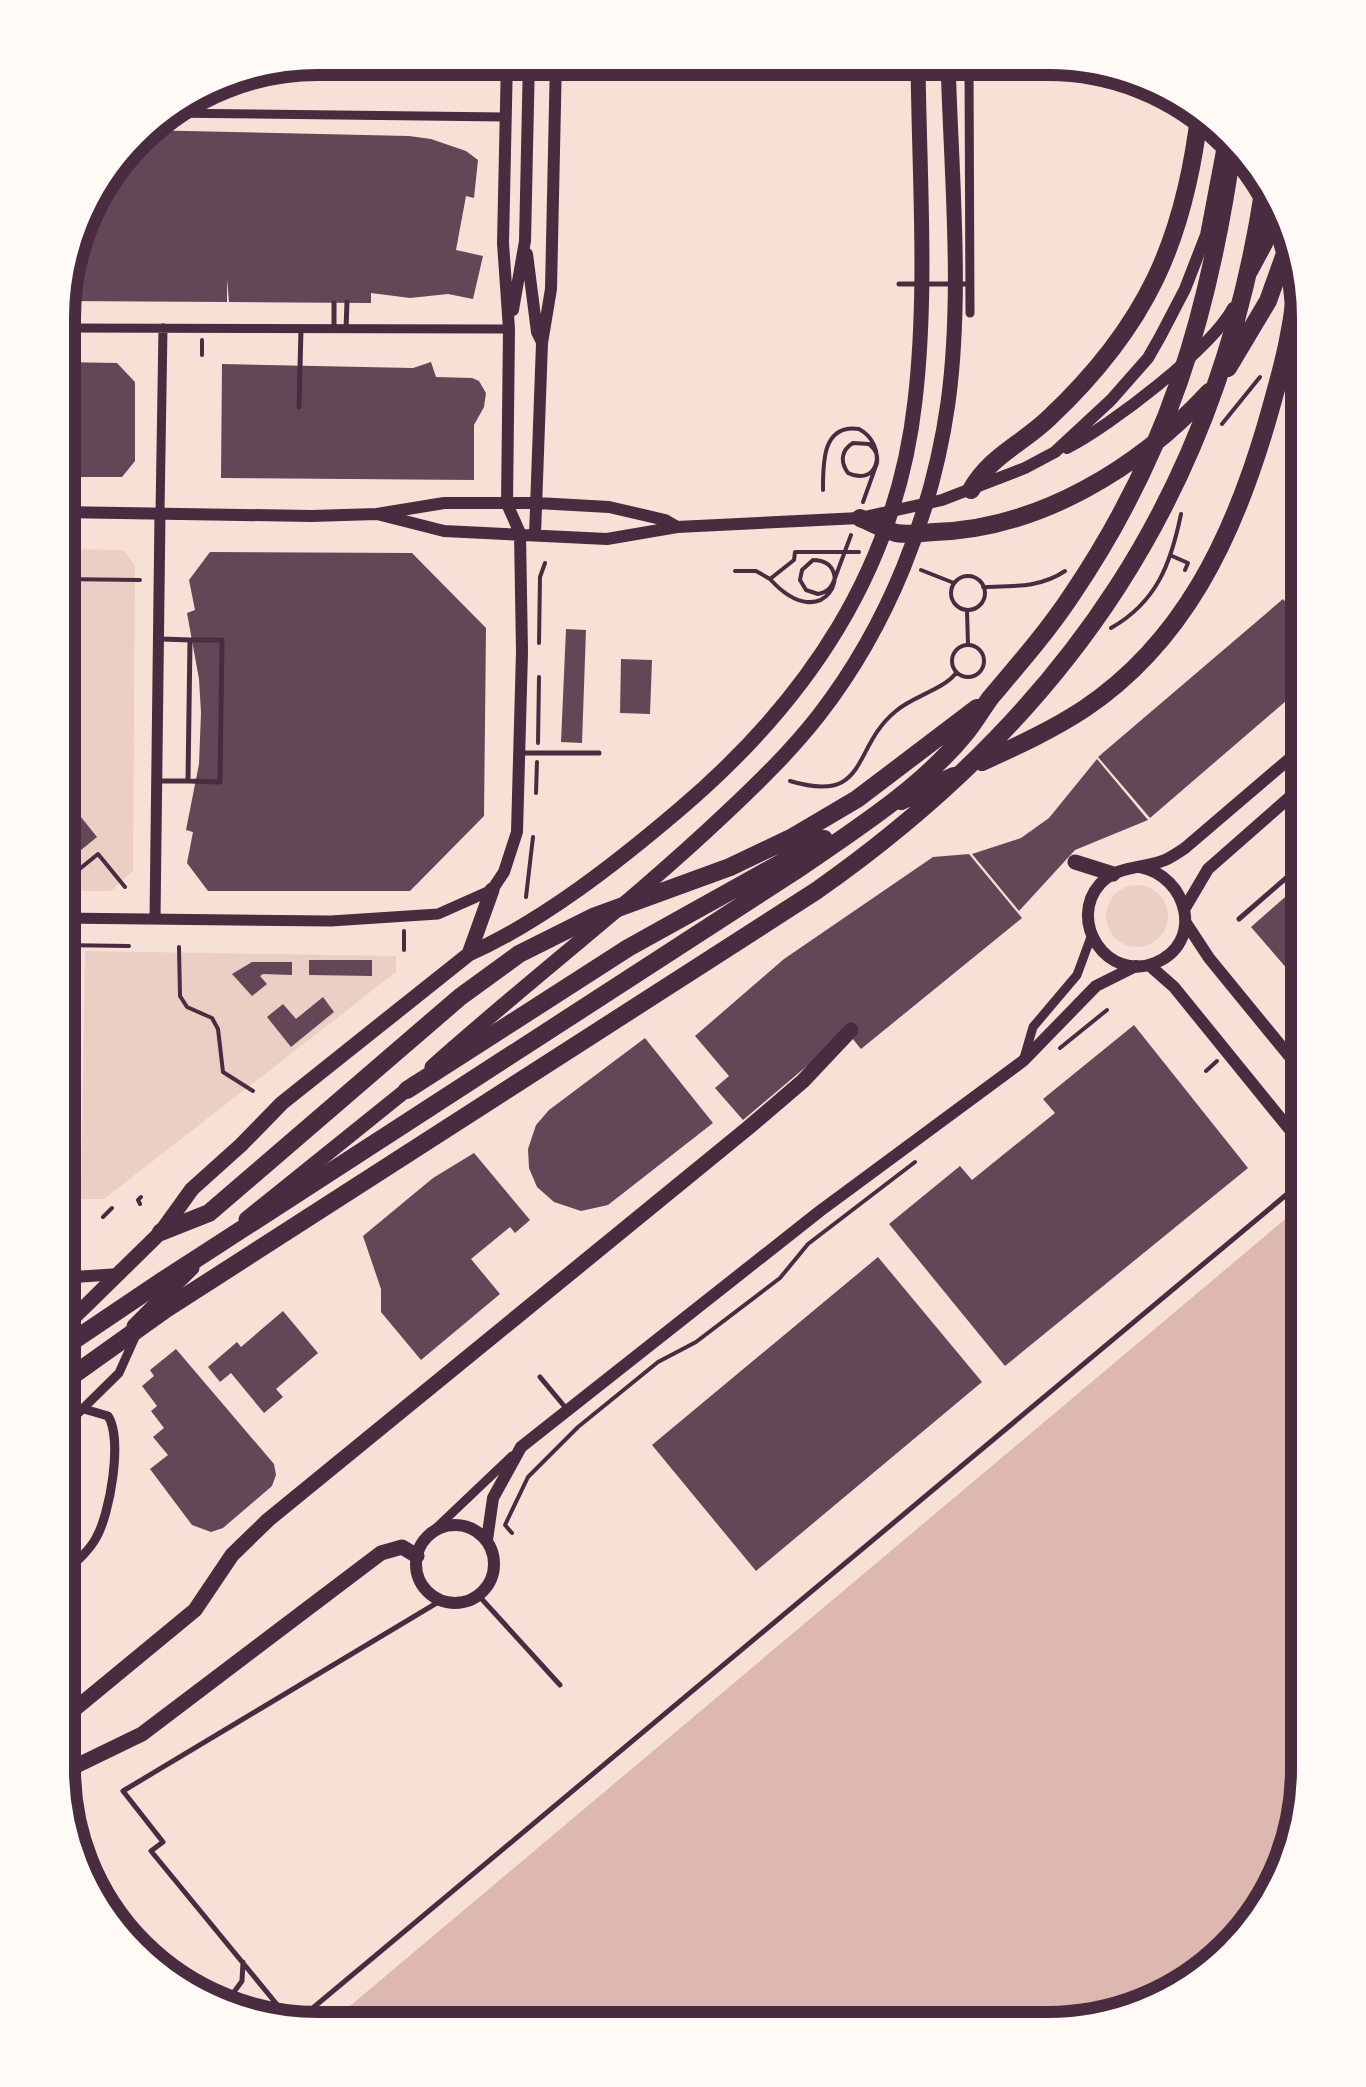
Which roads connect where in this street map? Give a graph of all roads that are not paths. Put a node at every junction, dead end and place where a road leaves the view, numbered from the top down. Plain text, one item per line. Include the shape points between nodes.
1 (507, 75) edge
2 (529, 75) edge
3 (556, 75) edge
4 (918, 75) edge
5 (948, 75) edge
6 (968, 75) edge
7 (189, 113) edge
8 (506, 116) junction
9 (1197, 126) edge
10 (1222, 149) edge
11 (1231, 158) edge
12 (1261, 203) edge
13 (1270, 222) edge
14 (525, 242) junction
15 (1283, 259) edge
16 (899, 284) dead end
17 (970, 284) junction
18 (347, 302) dead end
19 (334, 303) dead end
20 (970, 313) dead end
21 (1291, 327) edge
22 (75, 328) edge
23 (162, 328) junction
24 (300, 329) junction
25 (334, 329) junction
26 (346, 329) junction
27 (509, 330) junction
28 (542, 343) junction
29 (299, 407) dead end
30 (1055, 452) junction
31 (971, 490) junction
32 (506, 504) junction
33 (537, 504) junction
34 (75, 512) edge
35 (160, 513) junction
36 (377, 514) junction
37 (860, 518) junction
38 (677, 527) junction
39 (520, 533) junction
40 (536, 535) junction
41 (158, 639) junction
42 (190, 640) junction
43 (988, 700) junction
44 (520, 753) junction
45 (600, 753) dead end
46 (1291, 758) edge
47 (157, 780) junction
48 (188, 781) junction
49 (1291, 796) edge
50 (1075, 862) dead end
51 (1140, 868) junction
52 (1291, 873) edge
53 (1113, 874) junction
54 (492, 890) junction
55 (1186, 908) junction
56 (75, 918) edge
57 (155, 919) junction
58 (1239, 919) dead end
59 (1186, 923) junction
60 (1092, 937) junction
61 (469, 954) junction
62 (1143, 966) junction
63 (851, 1030) dead end
64 (1290, 1057) edge
65 (1023, 1061) junction
66 (407, 1090) junction
67 (1290, 1130) edge
68 (1290, 1191) edge
69 (161, 1232) junction
70 (120, 1274) junction
71 (75, 1277) edge
72 (144, 1316) junction
73 (75, 1318) edge
74 (75, 1340) edge
75 (75, 1374) edge
76 (540, 1377) dead end
77 (75, 1383) edge
78 (84, 1409) junction
79 (567, 1410) junction
80 (75, 1418) edge
81 (522, 1447) junction
82 (431, 1534) junction
83 (487, 1540) junction
84 (417, 1556) junction
85 (75, 1561) edge
86 (478, 1596) junction
87 (440, 1600) junction
88 (560, 1685) dead end
89 (75, 1709) edge
90 (75, 1767) edge
91 (242, 1962) junction
92 (232, 1995) edge
93 (278, 2009) edge
94 (309, 2011) edge

1 - 8 main road
2 - 14 main road
3 - 28 main road via 551,289
4 - 61 highway via 918,370 907,454 869,574 791,699 730,767 542,912
5 - 66 highway via 952,362 919,527 872,635 792,748 681,856
6 - 17 street
7 - 8 street
8 - 27 main road
9 - 31 highway via 1186,199 1144,303 1094,373 983,469
10 - 30 main road via 1206,234 1160,337 1112,400
11 - 43 highway via 1199,326 1151,456 1072,595
12 - 75 highway via 1226,356 1175,484 1092,626 996,742 898,832 816,891
13 - 30 main road via 1267,244 1226,322 1161,383
14 - 27 main road
14 - 28 main road
15 - 37 highway via 1240,352 1197,404 1134,459 1060,501 980,526 898,534
16 - 17 lane
17 - 20 street
18 - 26 lane
19 - 25 lane
21 - 66 highway via 1235,513 1197,594 1128,675 1060,724 834,834 644,939
22 - 23 street
23 - 24 street
23 - 35 street
24 - 25 street
24 - 29 lane
25 - 26 street
26 - 27 street
27 - 32 main road
28 - 33 main road
30 - 31 main road
31 - 37 main road
32 - 33 main road
32 - 36 main road via 444,503
32 - 39 main road
33 - 38 main road via 608,507
33 - 40 main road
34 - 35 main road
35 - 36 main road
35 - 41 street
36 - 39 main road via 444,531
37 - 38 main road
38 - 40 main road via 607,540
39 - 40 main road
39 - 44 main road
41 - 42 lane
41 - 47 street
42 - 48 lane
42 - 48 lane via 222,640 221,712 220,782
43 - 69 highway via 858,799 792,838 593,917 519,954 209,1213
43 - 74 highway via 943,756 841,839
44 - 45 lane
44 - 54 main road via 516,832
46 - 51 main road via 1185,848
47 - 48 lane
47 - 57 street
49 - 55 main road via 1208,868
50 - 53 highway
51 - 53 main road
51 - 55 main road via 1174,884
52 - 58 lane
53 - 60 main road via 1091,899
54 - 57 street via 417,917
54 - 61 highway
55 - 59 main road
56 - 57 street
59 - 62 main road via 1172,951
59 - 64 main road
60 - 62 main road via 1106,956
60 - 65 street via 1077,975 1033,1026
61 - 69 highway via 282,1104 192,1189
62 - 65 main road via 1096,986
62 - 67 main road via 1174,987
63 - 89 highway via 734,1140 268,1520 232,1555 195,1610
65 - 79 main road
66 - 72 highway via 240,1224
68 - 94 lane
69 - 70 highway
70 - 71 main road
70 - 73 highway
72 - 77 highway
72 - 78 street via 119,1374
76 - 79 lane
78 - 80 street
78 - 85 street via 108,1416 115,1432 104,1522
79 - 81 main road
81 - 82 street
81 - 83 main road via 493,1498
82 - 83 main road via 466,1526
82 - 84 main road
83 - 86 main road via 495,1564
84 - 87 main road via 420,1582
84 - 90 highway via 402,1547 381,1553 142,1734
86 - 87 main road
86 - 88 lane
87 - 91 lane via 123,1791 163,1842 151,1851
91 - 92 lane via 242,1981
91 - 93 lane

